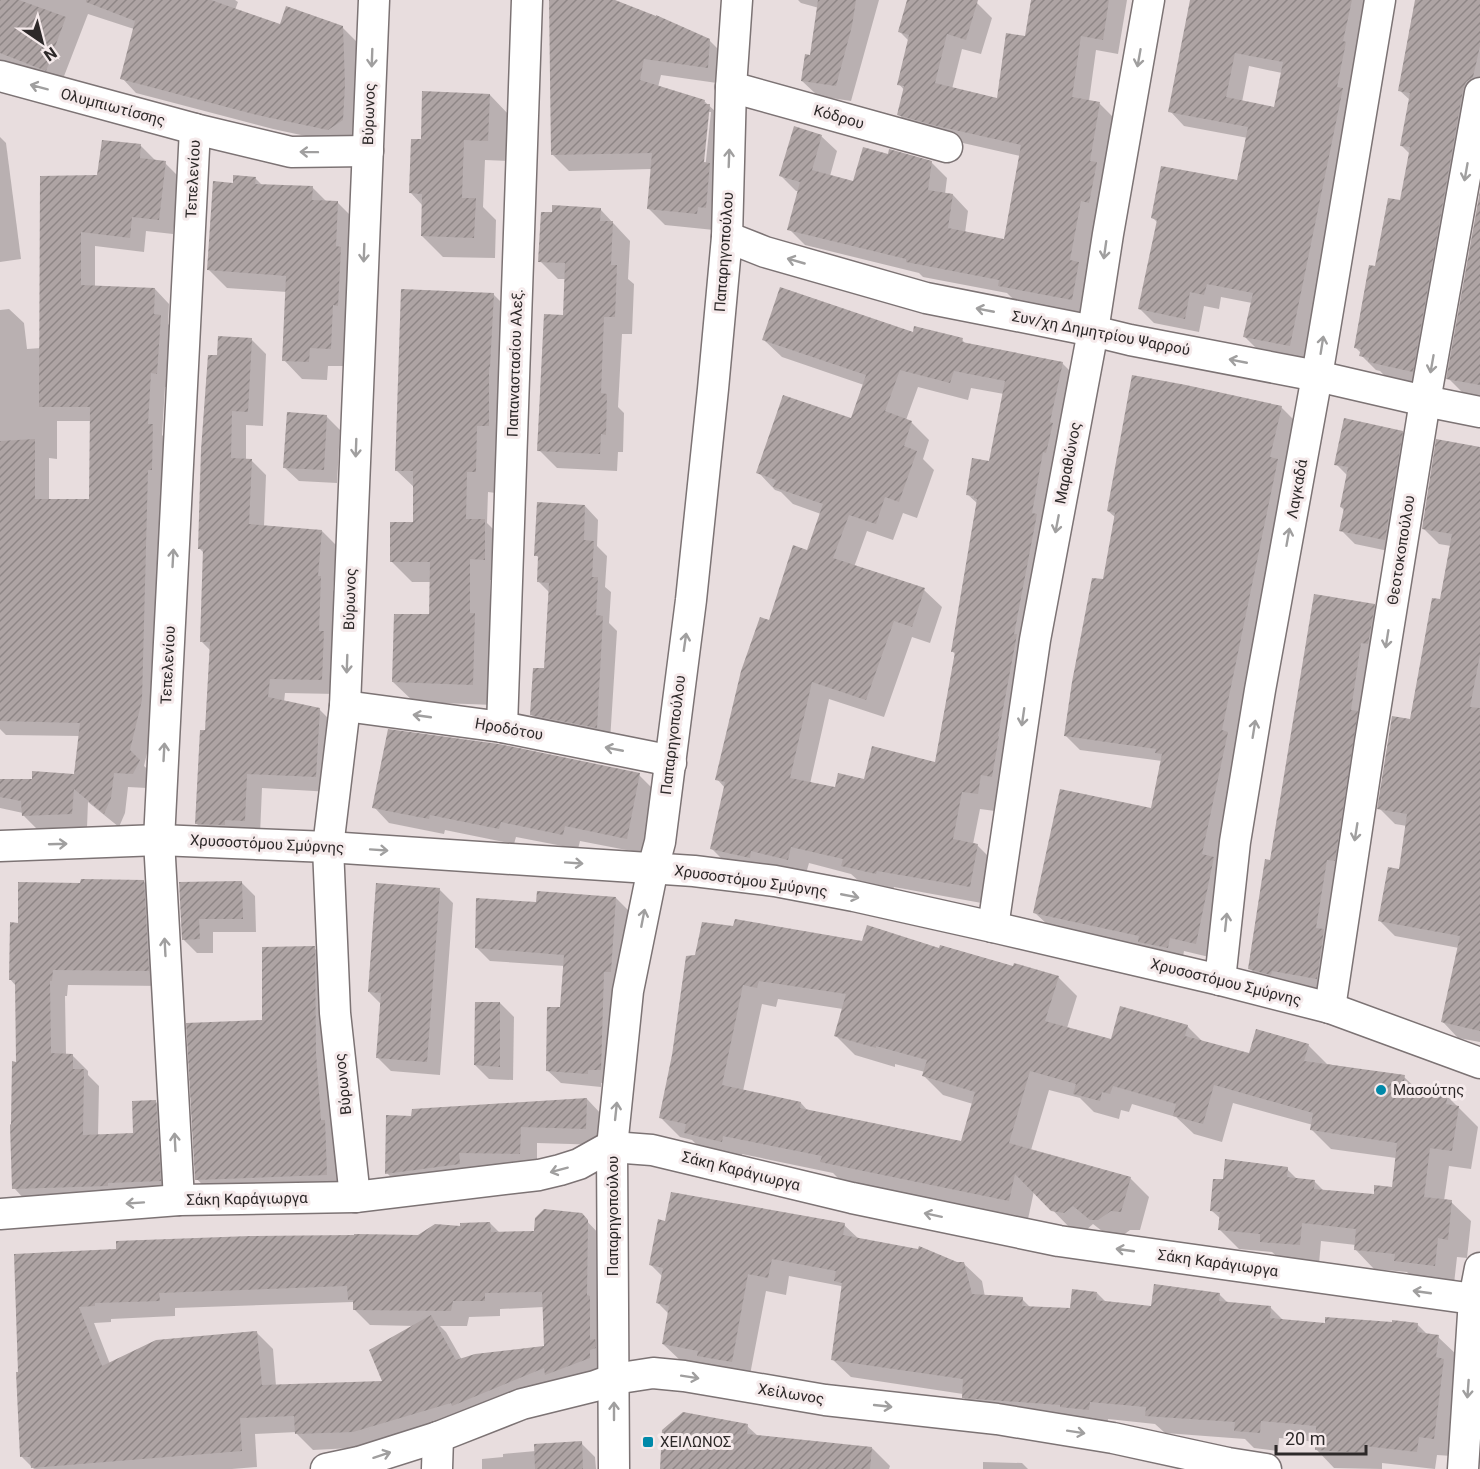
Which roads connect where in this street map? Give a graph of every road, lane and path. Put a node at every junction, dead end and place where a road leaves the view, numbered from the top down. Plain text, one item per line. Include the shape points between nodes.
1 (374, 0) edge
2 (527, 0) edge
3 (1149, 0) edge
4 (1380, 0) edge
5 (729, 3) edge
6 (0, 76) edge
7 (731, 87) junction
8 (1480, 93) edge
9 (195, 129) junction
10 (947, 147) dead end
11 (368, 151) junction
12 (727, 237) junction
13 (1093, 331) junction
14 (1317, 376) junction
15 (1425, 401) junction
16 (1480, 412) edge
17 (345, 706) junction
18 (502, 727) junction
19 (671, 763) junction
20 (159, 840) junction
21 (0, 846) edge
22 (328, 847) junction
23 (653, 868) junction
24 (993, 927) junction
25 (1220, 980) junction
26 (1329, 1008) junction
27 (1480, 1063) edge
28 (612, 1147) junction
29 (355, 1197) junction
30 (179, 1200) junction
31 (0, 1214) edge
32 (1480, 1268) edge
33 (1477, 1300) edge
34 (614, 1379) junction
35 (438, 1437) junction
36 (326, 1469) edge
37 (437, 1469) edge
38 (614, 1469) edge
39 (1266, 1469) edge
40 (1463, 1469) edge

1 -> 11 street, Βύρωνος
2 - 18 street, Παπαναστασίου Αλεξ.
3 -> 13 street, Μαραθώνος
14 -> 4 street, Λαγκαδά
5 - 7 street, Παπαρηγοπούλου
9 -> 6 street, Ολυμπιωτίσσης
7 - 10 street, Κόδρου
12 -> 7 street, Παπαρηγοπούλου
8 -> 15 street, Θεοτοκοπούλου
11 -> 9 street, Ολυμπιωτίσσης via 291,152
20 -> 9 street, Τεπελενίου
11 -> 17 street, Βύρωνος
13 -> 12 street, Συν/χη Δημητρίου Ψαρρού via 926,298 765,252
19 -> 12 street, Παπαρηγοπούλου
14 -> 13 street, Συν/χη Δημητρίου Ψαρρού
13 -> 24 street, Μαραθώνος via 1035,640
14 - 15 street, Συν/χη Δημητρίου Ψαρρού
25 -> 14 street, Λαγκαδά via 1235,842
15 - 16 street, Συν/χη Δημητρίου Ψαρρού
15 -> 26 street, Θεοτοκοπούλου
18 -> 17 street, Ηροδότου
17 - 22 street, Βύρωνος
19 -> 18 street, Ηροδότου
19 - 23 street, Παπαρηγοπούλου
21 -> 20 street, Χρυσοστόμου Σμύρνης
20 - 22 street, Χρυσοστόμου Σμύρνης
30 -> 20 street, Τεπελενίου
22 -> 23 street, Χρυσοστόμου Σμύρνης
22 - 29 street, Βύρωνος via 335,1013
23 -> 24 street, Χρυσοστόμου Σμύρνης via 775,881
28 -> 23 street, Παπαρηγοπούλου via 628,991
24 - 25 street, Χρυσοστόμου Σμύρνης
25 - 26 street, Χρυσοστόμου Σμύρνης
26 - 27 street, Χρυσοστόμου Σμύρνης
28 -> 29 street, Σάκη Καράγιωργα via 579,1164 539,1175
33 -> 28 street, Σάκη Καράγιωργα via 1059,1241 852,1198 652,1150
28 - 34 street, Παπαρηγοπούλου
29 - 30 street, Σάκη Καράγιωργα
30 -> 31 street, Σάκη Καράγιωργα
32 - 33 street
33 -> 40 street
34 - 35 street, Χείλωνος via 522,1404
38 -> 34 street, Παπαρηγοπούλου
34 -> 39 street, Χείλωνος via 653,1373 684,1376 825,1400 1009,1421
36 -> 35 street, Χείλωνος
35 - 37 street

